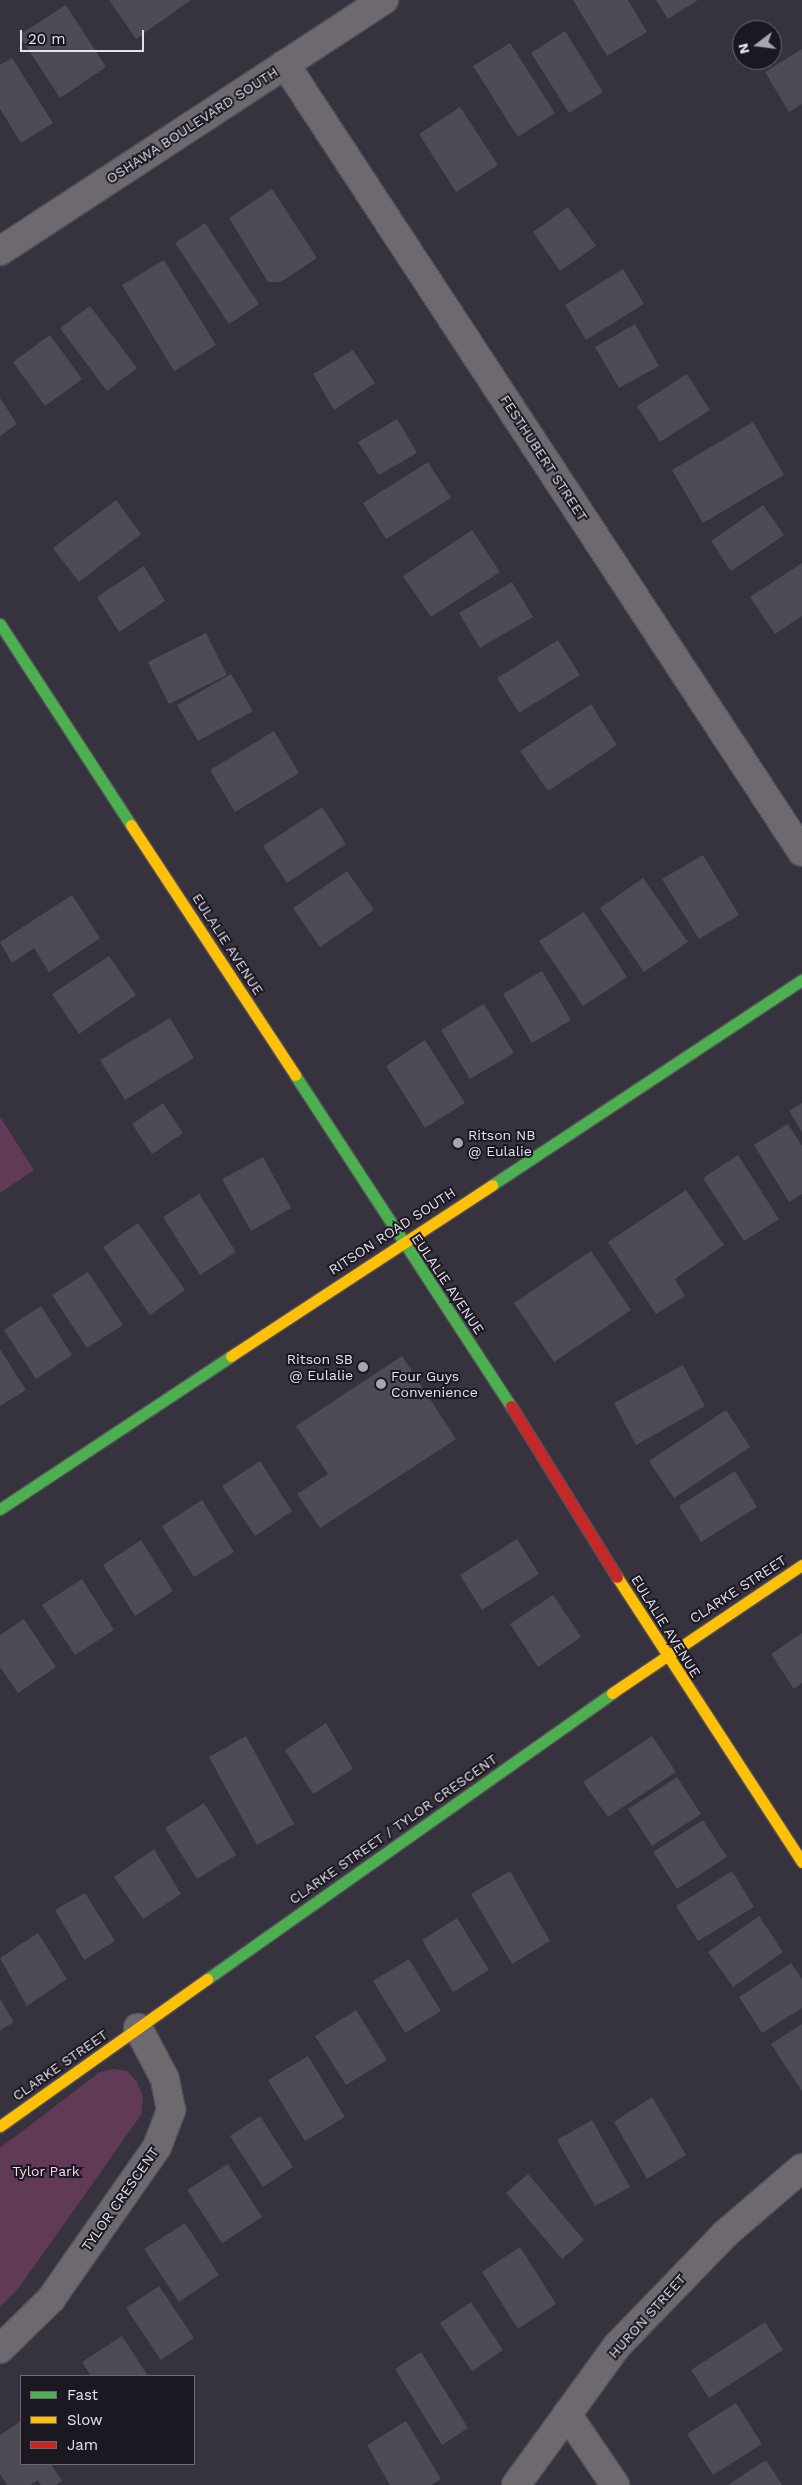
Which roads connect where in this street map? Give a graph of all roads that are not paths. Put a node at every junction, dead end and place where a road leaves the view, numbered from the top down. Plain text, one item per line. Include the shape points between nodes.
1 (384, 0) edge
2 (285, 64) junction
3 (0, 251) edge
4 (0, 624) edge
5 (802, 852) edge
6 (802, 980) edge
7 (402, 1241) junction
8 (0, 1509) edge
9 (802, 1565) edge
10 (666, 1654) junction
11 (802, 1862) edge
12 (138, 2028) junction
13 (0, 2126) edge
14 (802, 2168) edge
15 (0, 2349) edge
16 (567, 2414) junction
17 (516, 2485) edge
18 (615, 2485) edge

1 - 2 street, OSHAWA BOULEVARD SOUTH
2 - 3 street, OSHAWA BOULEVARD SOUTH
2 - 5 street, FESTHUBERT STREET
4 - 7 street, EULALIE AVENUE
6 - 7 street, RITSON ROAD SOUTH
7 - 8 street, RITSON ROAD SOUTH
7 - 10 street, EULALIE AVENUE via 542,1454
9 - 10 street, CLARKE STREET
10 - 11 street, EULALIE AVENUE
10 - 12 street, CLARKE STREET / TYLOR CRESCENT
12 - 13 street, CLARKE STREET
12 - 15 street, TYLOR CRESCENT via 165,2079 171,2110 157,2147 51,2299
14 - 16 street, HURON STREET via 670,2288 617,2346
16 - 17 street, HURON STREET
16 - 18 street

